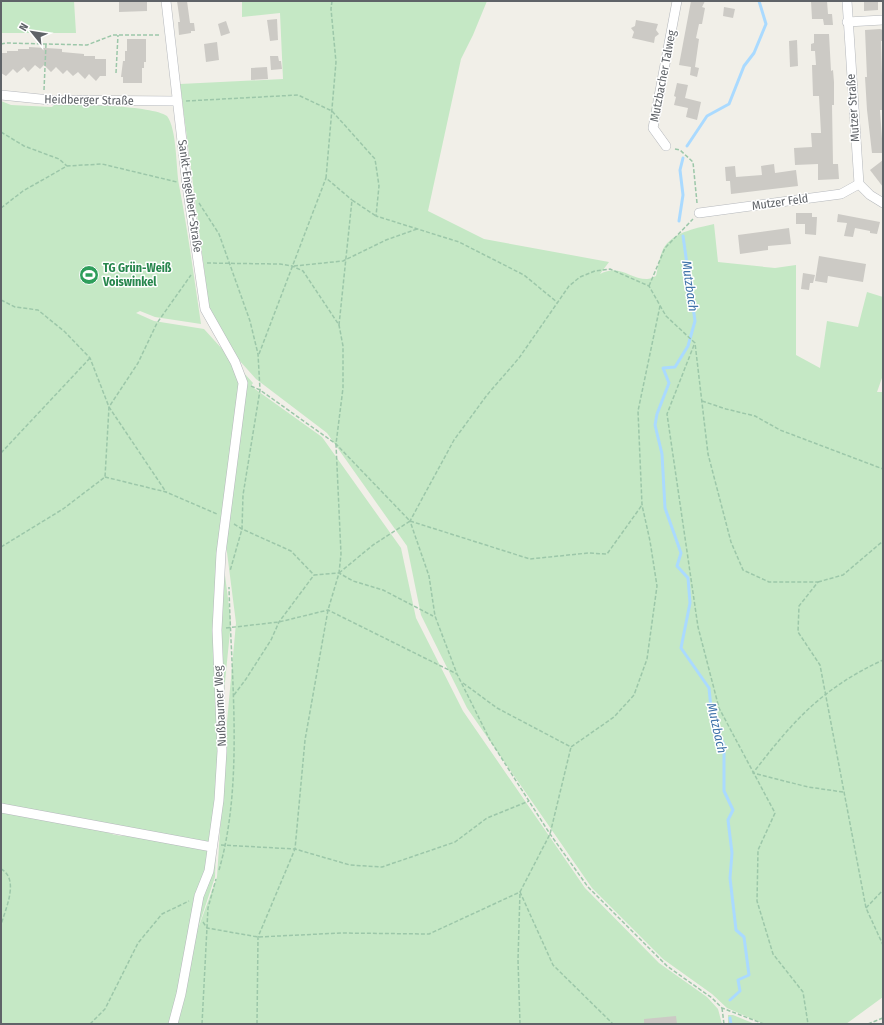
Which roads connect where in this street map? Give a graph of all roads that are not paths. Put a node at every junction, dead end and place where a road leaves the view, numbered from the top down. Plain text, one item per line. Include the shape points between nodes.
1 (166, 1) edge
2 (677, 1) edge
3 (847, 1) edge
4 (883, 20) edge
5 (847, 22) junction
6 (1, 95) edge
7 (177, 102) junction
8 (666, 146) road end
9 (859, 184) junction
10 (883, 203) edge
11 (698, 213) road end
12 (242, 383) joint
13 (1, 808) edge
14 (212, 847) junction
15 (172, 1024) edge

1 - 7 street, Sankt-Engelbert-Straße
2 - 8 street, Mutzbacher Talweg via 653,128
3 - 5 street, Mutzer Straße
4 - 5 street
5 - 9 street, Mutzer Straße
6 - 7 street, Heidberger Straße via 44,99
7 - 12 street, Sankt-Engelbert-Straße via 205,309 235,362
9 - 10 street
9 - 11 street, Mutzer Feld via 841,194
12 - 14 street, Nußbaumer Weg via 221,553 217,630 222,751 219,800
13 - 14 street
14 - 15 street, Nußbaumer Weg via 209,871 199,896 181,994

